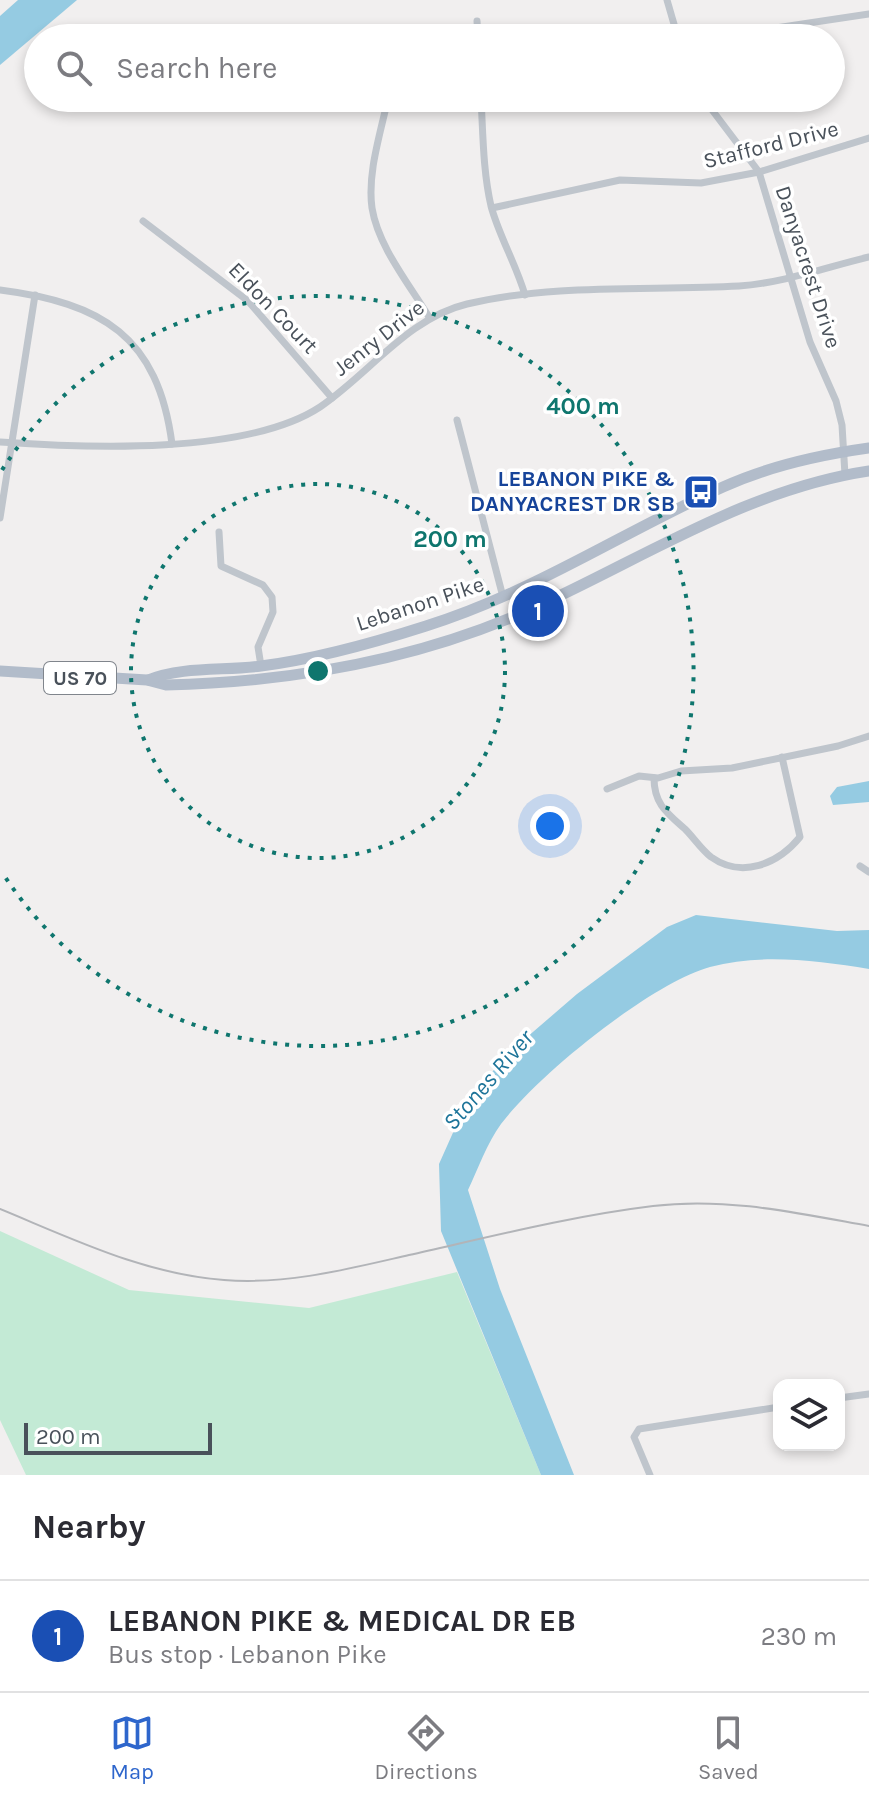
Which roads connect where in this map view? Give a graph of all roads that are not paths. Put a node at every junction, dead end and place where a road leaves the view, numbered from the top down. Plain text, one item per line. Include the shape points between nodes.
1 (667, 0) edge
2 (869, 14) edge
3 (477, 21) dead end
4 (477, 24) edge
5 (674, 24) edge
6 (802, 24) edge
7 (385, 112) edge
8 (482, 112) edge
9 (714, 112) edge
10 (869, 138) edge
11 (759, 172) junction
12 (492, 208) junction
13 (143, 221) dead end
14 (869, 257) edge
15 (790, 277) junction
16 (0, 290) edge
17 (35, 295) junction
18 (525, 295) junction
19 (429, 317) junction
20 (332, 398) junction
21 (457, 420) dead end
22 (0, 442) edge
23 (13, 443) junction
24 (172, 444) junction
25 (869, 448) edge
26 (844, 463) junction
27 (869, 471) edge
28 (0, 518) edge
29 (219, 532) dead end
30 (498, 599) junction
31 (499, 622) junction
32 (345, 649) junction
33 (349, 665) junction
34 (261, 666) junction
35 (0, 671) edge
36 (147, 680) junction
37 (869, 736) edge
38 (782, 757) junction
39 (654, 778) junction
40 (607, 789) dead end
41 (860, 866) dead end
42 (869, 872) edge
43 (869, 1394) edge
44 (845, 1397) edge
45 (773, 1408) edge
46 (650, 1475) edge

1 - 5 street
2 - 6 street
3 - 4 street
7 - 19 street via 373,169 372,207 380,235
8 - 12 street
9 - 11 street, Danyacrest Drive
10 - 11 street, Stafford Drive
11 - 12 street, Stafford Drive via 701,183 620,180
11 - 15 street, Danyacrest Drive
12 - 18 street
13 - 20 street, Eldon Court via 248,301
14 - 15 street, Jenry Drive
15 - 18 street, Jenry Drive via 742,286
15 - 26 street, Danyacrest Drive via 836,401
16 - 17 street
17 - 23 street
17 - 24 street via 86,309 130,342 160,389
18 - 19 street, Jenry Drive via 467,304
19 - 20 street, Jenry Drive
20 - 24 street, Jenry Drive via 291,423 260,433
21 - 30 street
22 - 23 street, Jenry Drive
23 - 24 street, Jenry Drive
23 - 28 street
25 - 26 main road, Lebanon Pike / US 70
26 - 27 main road, Lebanon Pike / US 70
26 - 30 main road, Lebanon Pike / US 70 via 779,466 725,486
26 - 31 main road, Lebanon Pike / US 70 via 734,509
29 - 34 street via 221,566 263,585 272,597 273,612 258,647
30 - 31 main road
30 - 32 main road, Lebanon Pike / US 70
31 - 33 main road, Lebanon Pike / US 70
32 - 33 main road
32 - 34 main road, Lebanon Pike / US 70
33 - 36 main road, Lebanon Pike / US 70 via 213,684
34 - 36 main road, Lebanon Pike / US 70 via 163,673
35 - 36 main road, Lebanon Pike / US 70
37 - 38 street
38 - 39 street
38 - 39 street via 800,837 781,856 751,868 729,866 709,855 658,803
39 - 40 street via 631,778
41 - 42 street
43 - 44 street
45 - 46 street via 639,1429 634,1437

